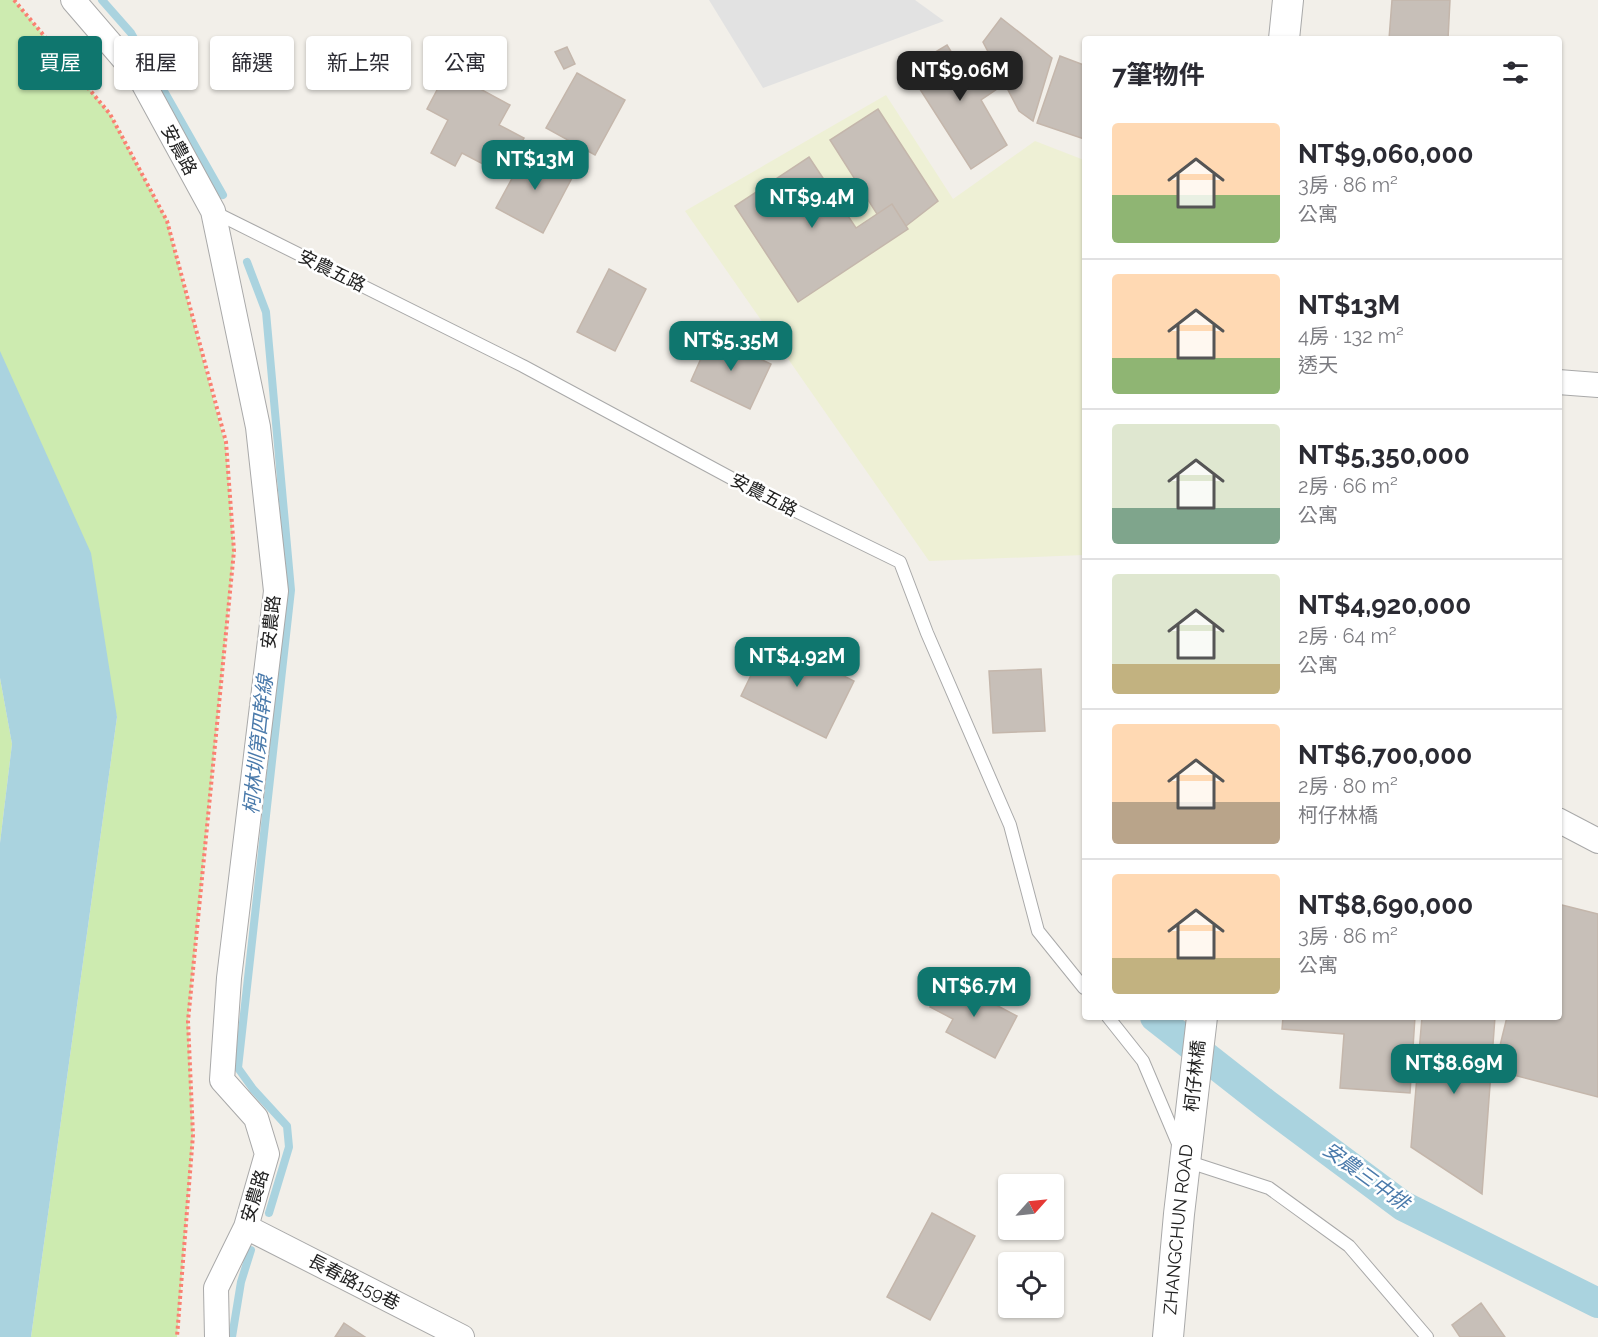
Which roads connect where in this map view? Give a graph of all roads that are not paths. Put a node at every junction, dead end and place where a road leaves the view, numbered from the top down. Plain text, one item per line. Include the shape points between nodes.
1 (73, 0) edge
2 (1288, 0) edge
3 (1284, 36) edge
4 (213, 211) junction
5 (1562, 382) edge
6 (1598, 385) edge
7 (1562, 822) edge
8 (1598, 841) edge
9 (1082, 986) edge
10 (1110, 1020) edge
11 (1201, 1023) edge
12 (1190, 1123) joint
13 (1185, 1161) junction
14 (246, 1227) junction
15 (217, 1337) edge
16 (462, 1337) edge
17 (1168, 1337) edge
18 (1427, 1337) edge

1 - 4 street, 安農路 via 141,79
2 - 3 street
4 - 9 lane, 安農五路 via 523,366 757,492 900,562 1010,825 1038,931
4 - 14 street, 安農路 via 258,427 276,591 229,978 222,1080 256,1118 267,1154
5 - 6 street
7 - 8 street
10 - 13 lane via 1143,1060
11 - 12 street, 柯仔林橋
12 - 13 street, ZHANGCHUN ROAD
13 - 17 street, ZHANGCHUN ROAD
13 - 18 lane via 1269,1188 1349,1246
14 - 15 street, 安農路 via 216,1288
14 - 16 street, 長春路159巷

